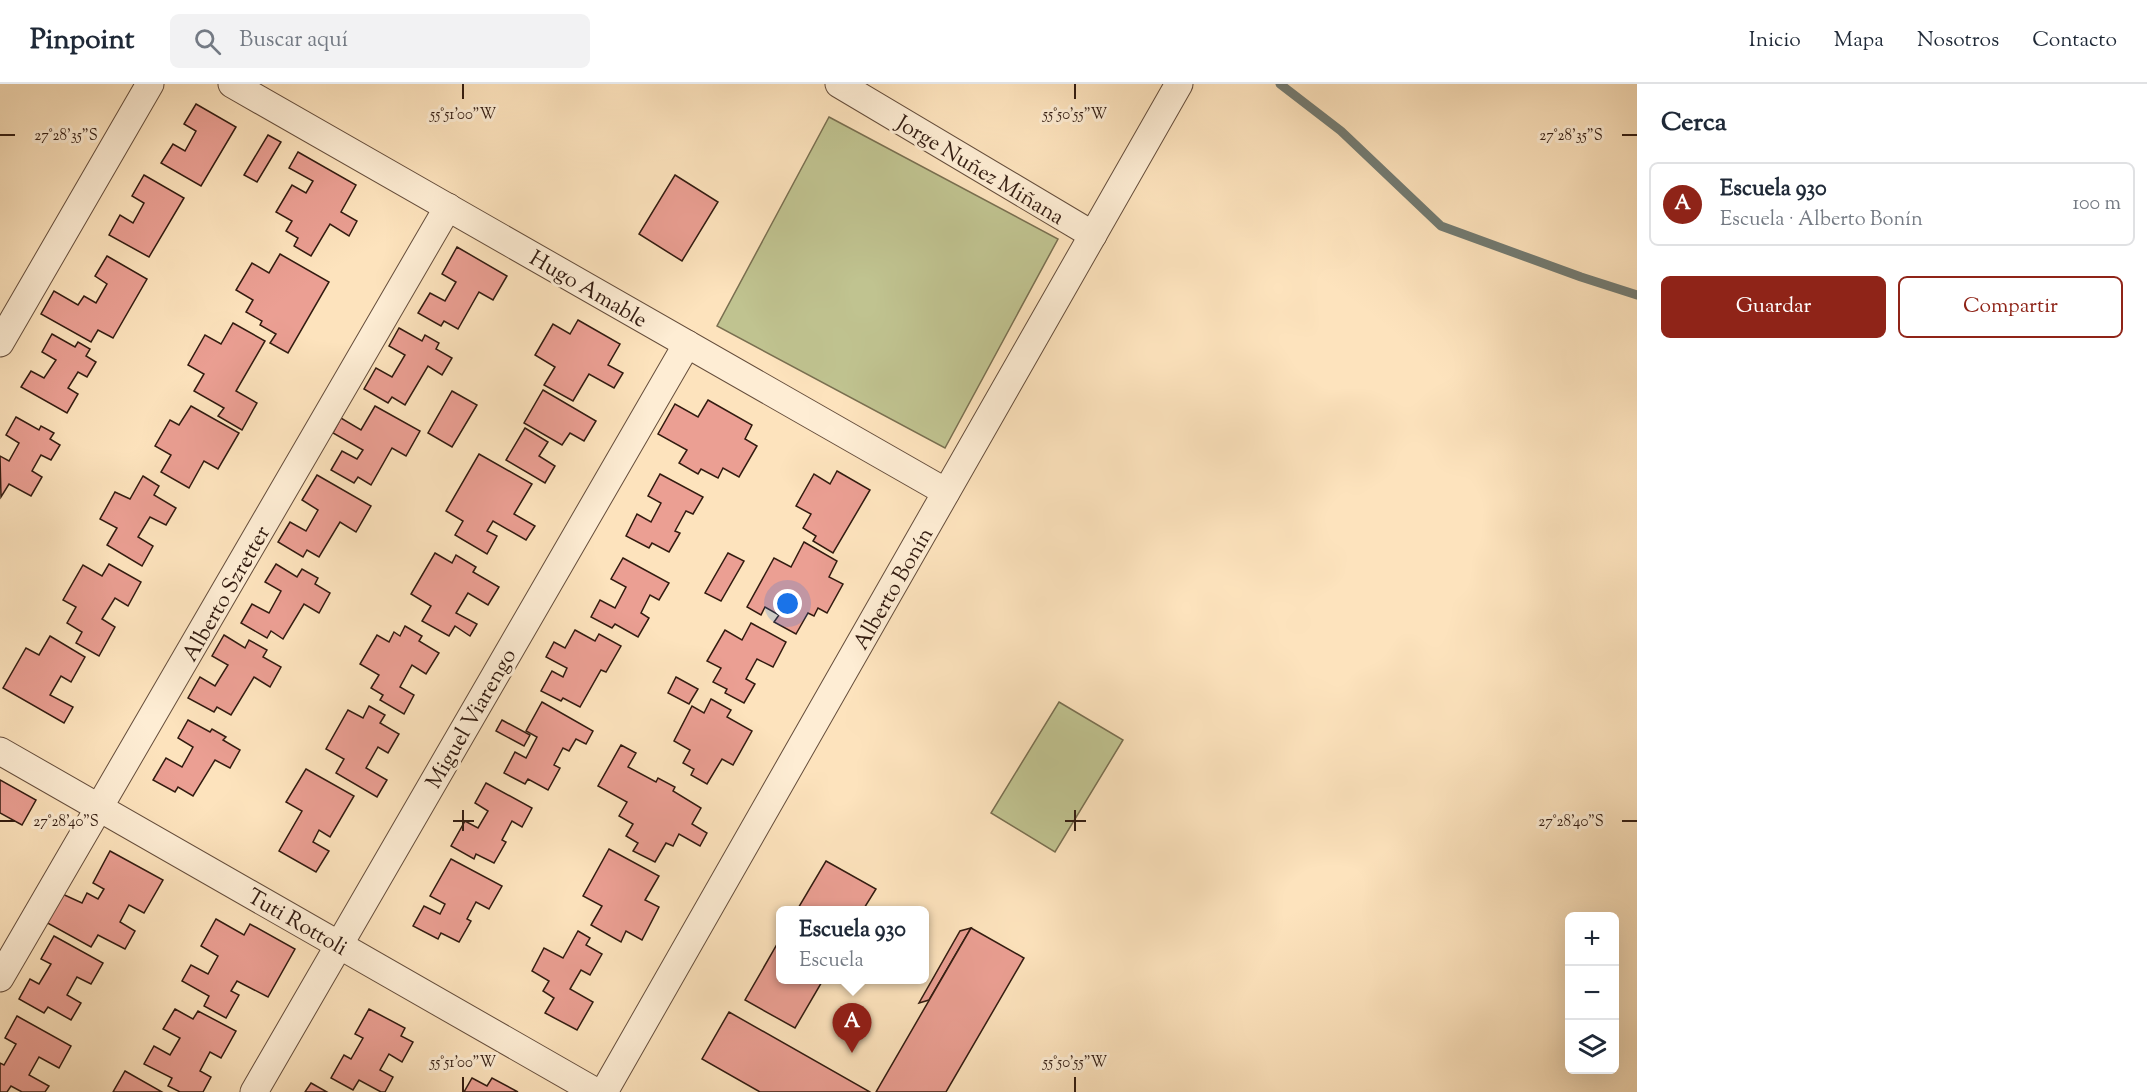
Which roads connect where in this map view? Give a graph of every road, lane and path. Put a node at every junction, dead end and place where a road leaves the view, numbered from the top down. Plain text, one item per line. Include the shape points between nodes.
1 (150, 84) edge
2 (232, 84) edge
3 (839, 84) edge
4 (1179, 84) edge
5 (448, 207) junction
6 (1093, 235) junction
7 (0, 343) edge
8 (687, 344) junction
9 (946, 492) junction
10 (0, 751) edge
11 (100, 808) junction
12 (339, 945) junction
13 (0, 978) edge
14 (254, 1092) edge
15 (596, 1092) edge
16 (604, 1092) edge

1 - 7 street
2 - 5 street, Hugo Amable
3 - 6 street, Jorge Nuñez Miñana
4 - 6 street, Alberto Bonín
5 - 8 street, Hugo Amable
5 - 11 street, Alberto Szretter
6 - 9 street, Alberto Bonín
8 - 9 street, Hugo Amable
8 - 12 street, Miguel Viarengo
9 - 16 street, Alberto Bonín
10 - 11 street, Tuti Rottoli
11 - 12 street, Tuti Rottoli
11 - 13 street, Alberto Szretter
12 - 14 street, Miguel Viarengo
12 - 15 street, Tuti Rottoli

